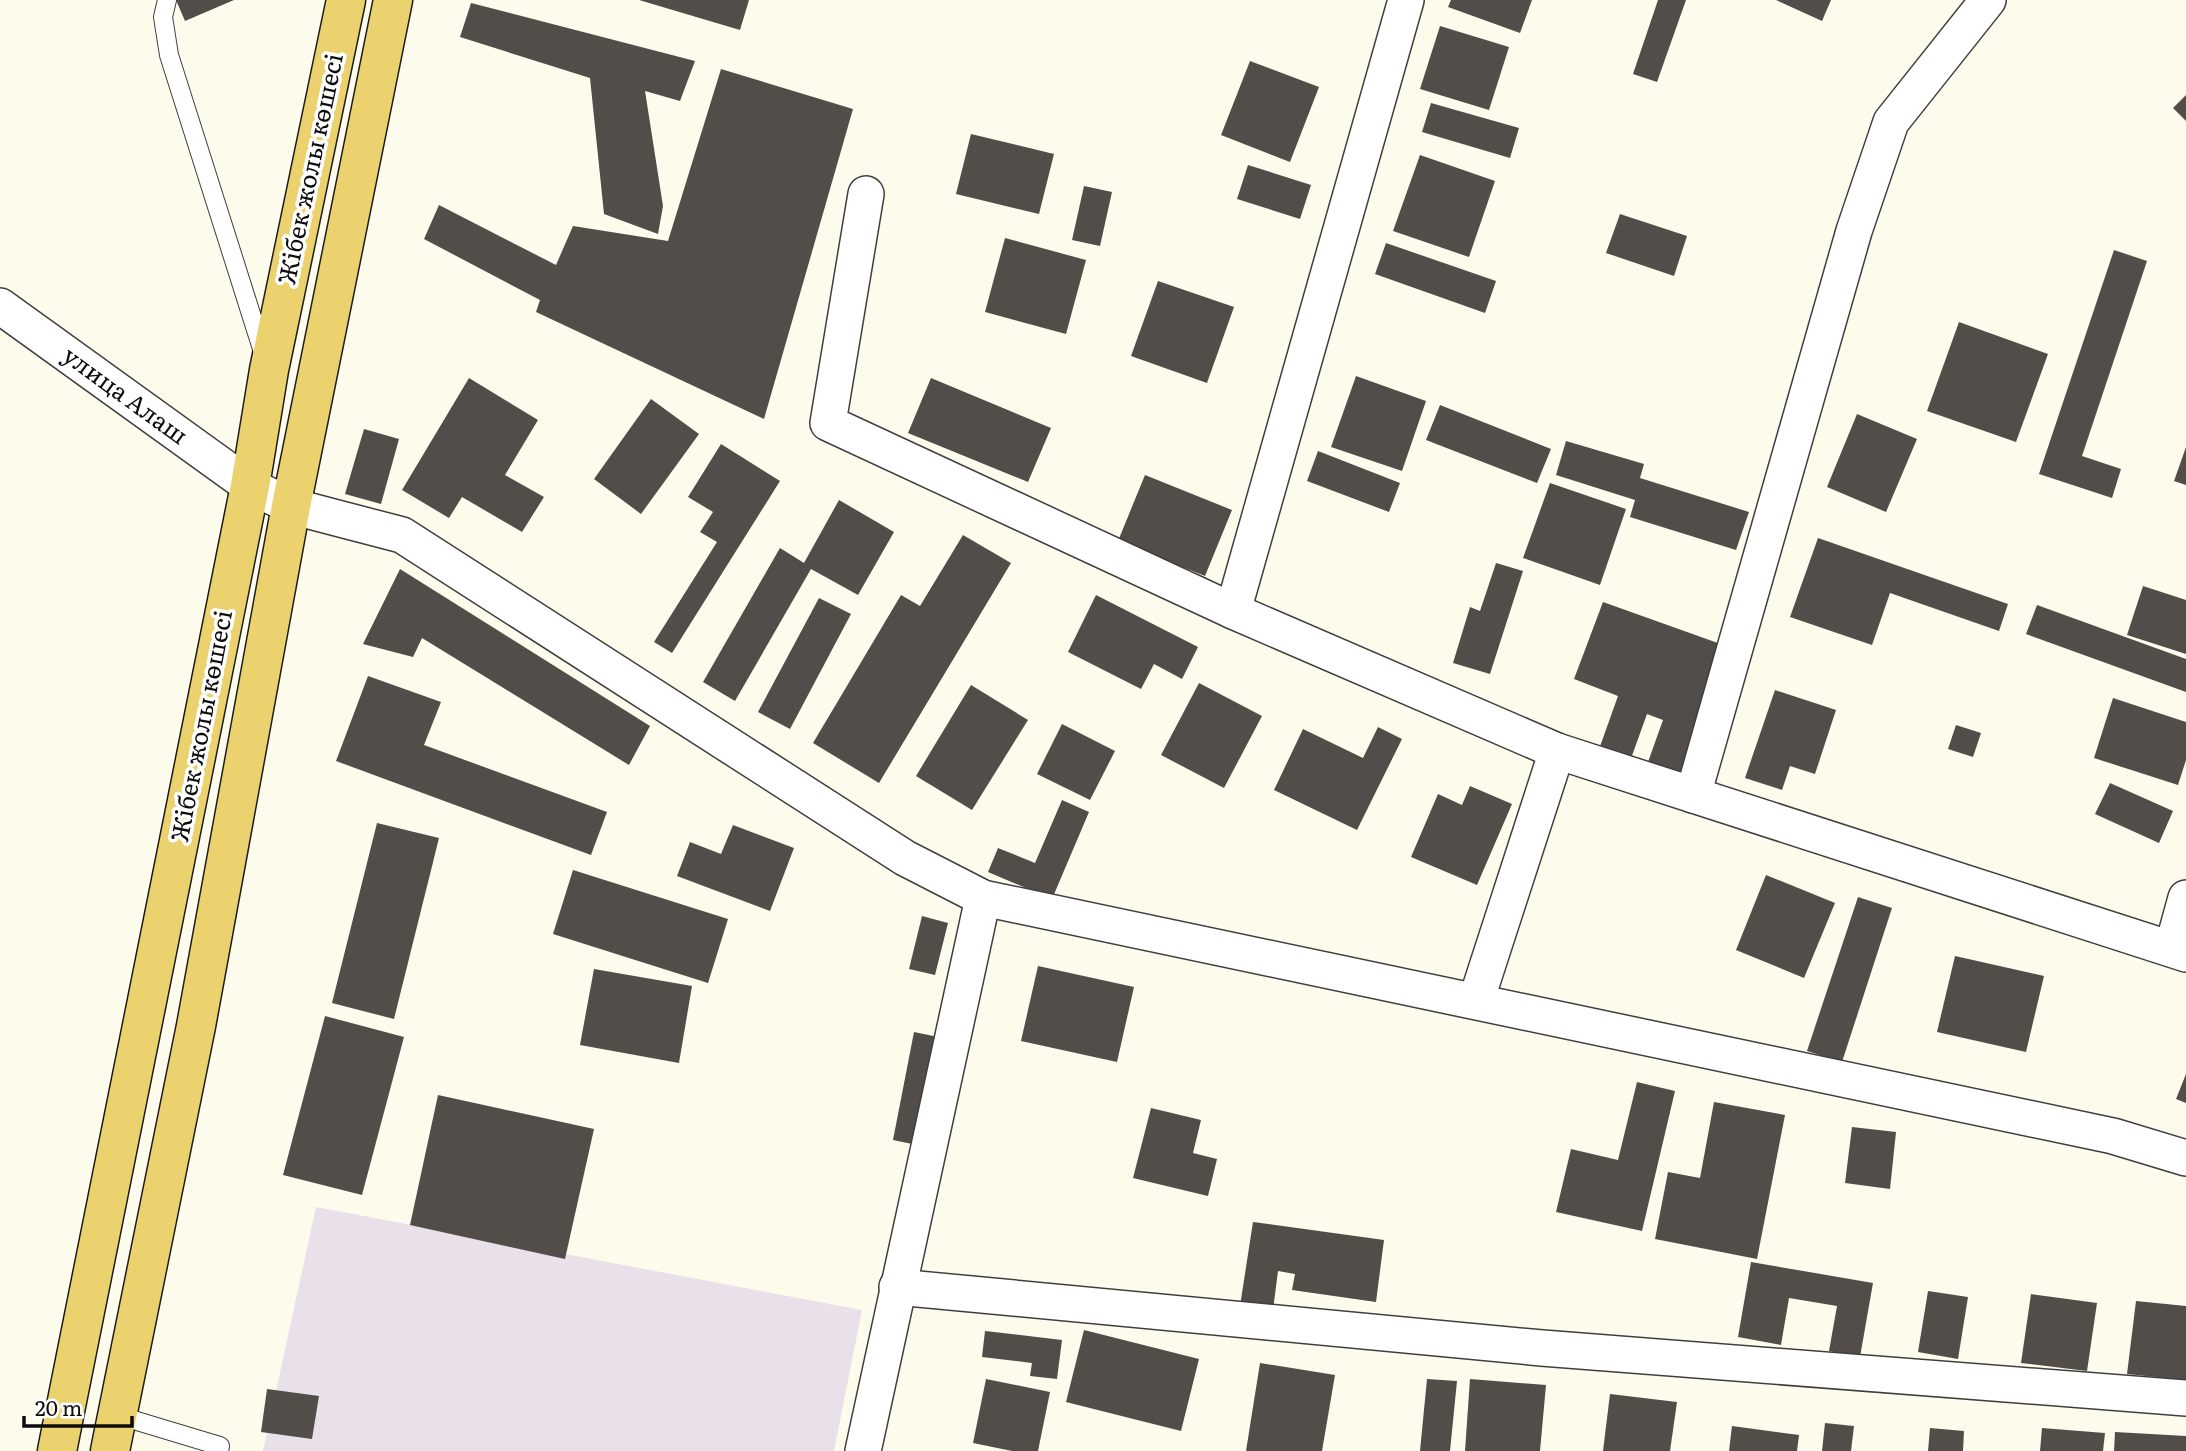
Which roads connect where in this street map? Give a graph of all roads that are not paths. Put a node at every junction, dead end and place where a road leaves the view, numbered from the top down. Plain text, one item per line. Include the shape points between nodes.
1 (167, 0) edge
2 (346, 0) edge
3 (393, 0) edge
4 (1406, 0) edge
5 (1988, 0) edge
6 (866, 194) dead end
7 (0, 306) edge
8 (269, 370) junction
9 (250, 486) junction
10 (291, 506) junction
11 (1233, 611) junction
12 (1557, 751) junction
13 (1693, 795) junction
14 (983, 898) junction
15 (2186, 898) edge
16 (2179, 952) edge
17 (1476, 1001) junction
18 (2186, 1158) edge
19 (897, 1287) junction
20 (2186, 1398) edge
21 (113, 1433) edge
22 (57, 1451) edge
23 (219, 1451) edge
24 (863, 1451) edge

1 - 8 lane via 163,17 169,55
2 - 8 main road, Жібек жолы көшесі
3 - 10 main road, Жібек жолы көшесі
4 - 11 street
5 - 13 street via 1891,122 1854,231
6 - 11 street via 828,423
7 - 9 street, улица Алаш
8 - 9 main road, Жібек жолы көшесі
9 - 10 street, улица Алаш
9 - 22 main road, Жібек жолы көшесі
10 - 14 street, улица Алаш via 402,535 905,858
10 - 21 main road, Жібек жолы көшесі via 197,1026
11 - 12 street
12 - 13 street
12 - 17 street
13 - 16 street
14 - 17 street, улица Алаш
14 - 19 street
15 - 16 street
17 - 18 street, улица Алаш via 2113,1136
19 - 20 street via 1542,1348
19 - 24 street
21 - 23 lane via 220,1446

